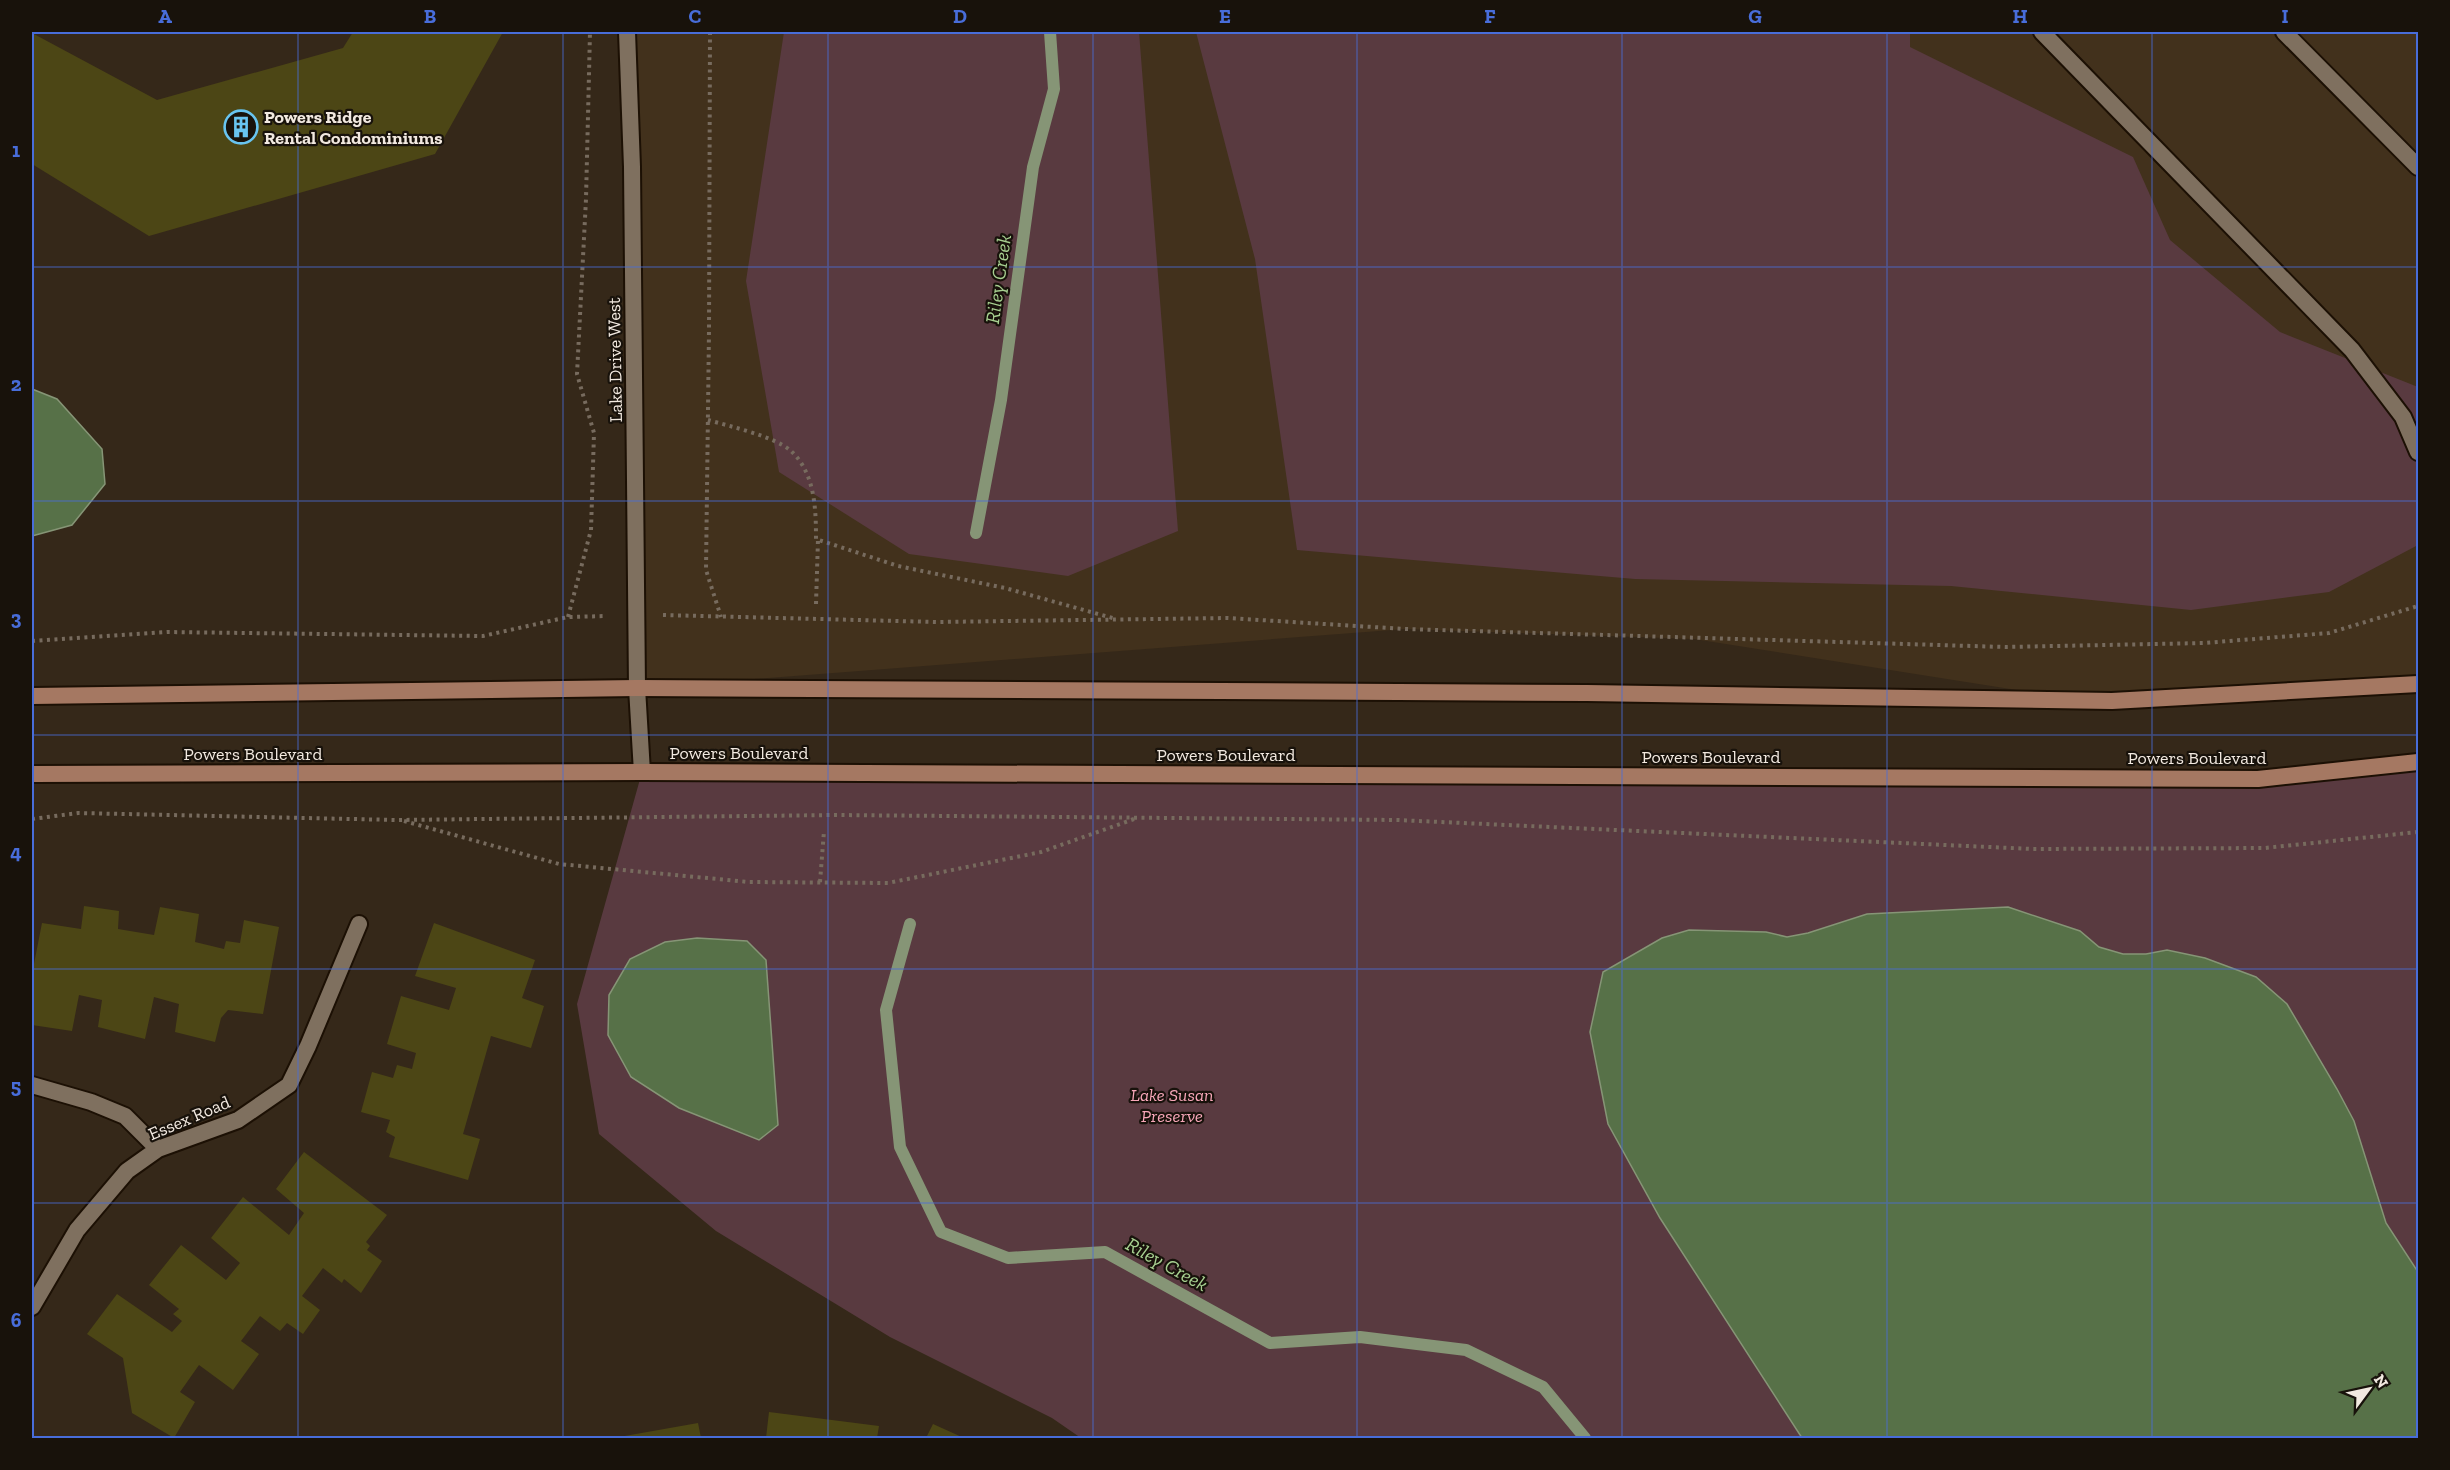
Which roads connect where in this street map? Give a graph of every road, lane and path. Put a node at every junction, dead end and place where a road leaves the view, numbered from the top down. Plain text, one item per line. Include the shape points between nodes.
1 (590, 32) edge
2 (627, 32) edge
3 (710, 32) edge
4 (2042, 32) edge
5 (2284, 32) edge
6 (2418, 167) edge
7 (708, 420) junction
8 (2418, 453) edge
9 (818, 539) junction
10 (816, 604) dead end
11 (2418, 606) edge
12 (636, 615) junction
13 (568, 617) junction
14 (721, 617) junction
15 (1119, 620) junction
16 (32, 641) edge
17 (2418, 684) edge
18 (637, 688) junction
19 (32, 696) edge
20 (2418, 762) edge
21 (642, 772) junction
22 (32, 774) edge
23 (1139, 818) junction
24 (32, 819) edge
25 (397, 820) junction
26 (824, 831) dead end
27 (2418, 832) edge
28 (820, 882) junction
29 (359, 924) dead end
30 (32, 1085) edge
31 (158, 1149) junction
32 (32, 1306) edge

1 - 13 path via 577,374 594,433 591,530
2 - 12 street, Lake Drive West
3 - 7 path
4 - 8 street via 2352,350 2403,417
5 - 6 street
7 - 9 path via 791,450 806,470 816,507
7 - 14 path via 706,570
9 - 10 path
9 - 15 path via 898,566 1005,588
11 - 15 path via 2329,633 2204,643 2005,647 1428,629 1227,618
12 - 13 path
12 - 14 path
12 - 18 street, Lake Drive West
13 - 16 path via 483,636 167,632
14 - 15 path via 936,622
17 - 18 main road via 2112,701 1575,693
18 - 19 main road
18 - 21 street, Lake Drive West
20 - 21 main road, Powers Boulevard via 2258,778
21 - 22 main road, Powers Boulevard
23 - 25 path via 837,815
23 - 27 path via 1397,820 2032,849 2265,848
23 - 28 path via 1030,854 888,883
24 - 25 path via 78,813
25 - 28 path via 559,864 749,882
26 - 28 path
29 - 31 street, Essex Road via 289,1085 238,1120
30 - 31 street via 125,1116
31 - 32 street, Essex Road via 127,1171 77,1230

